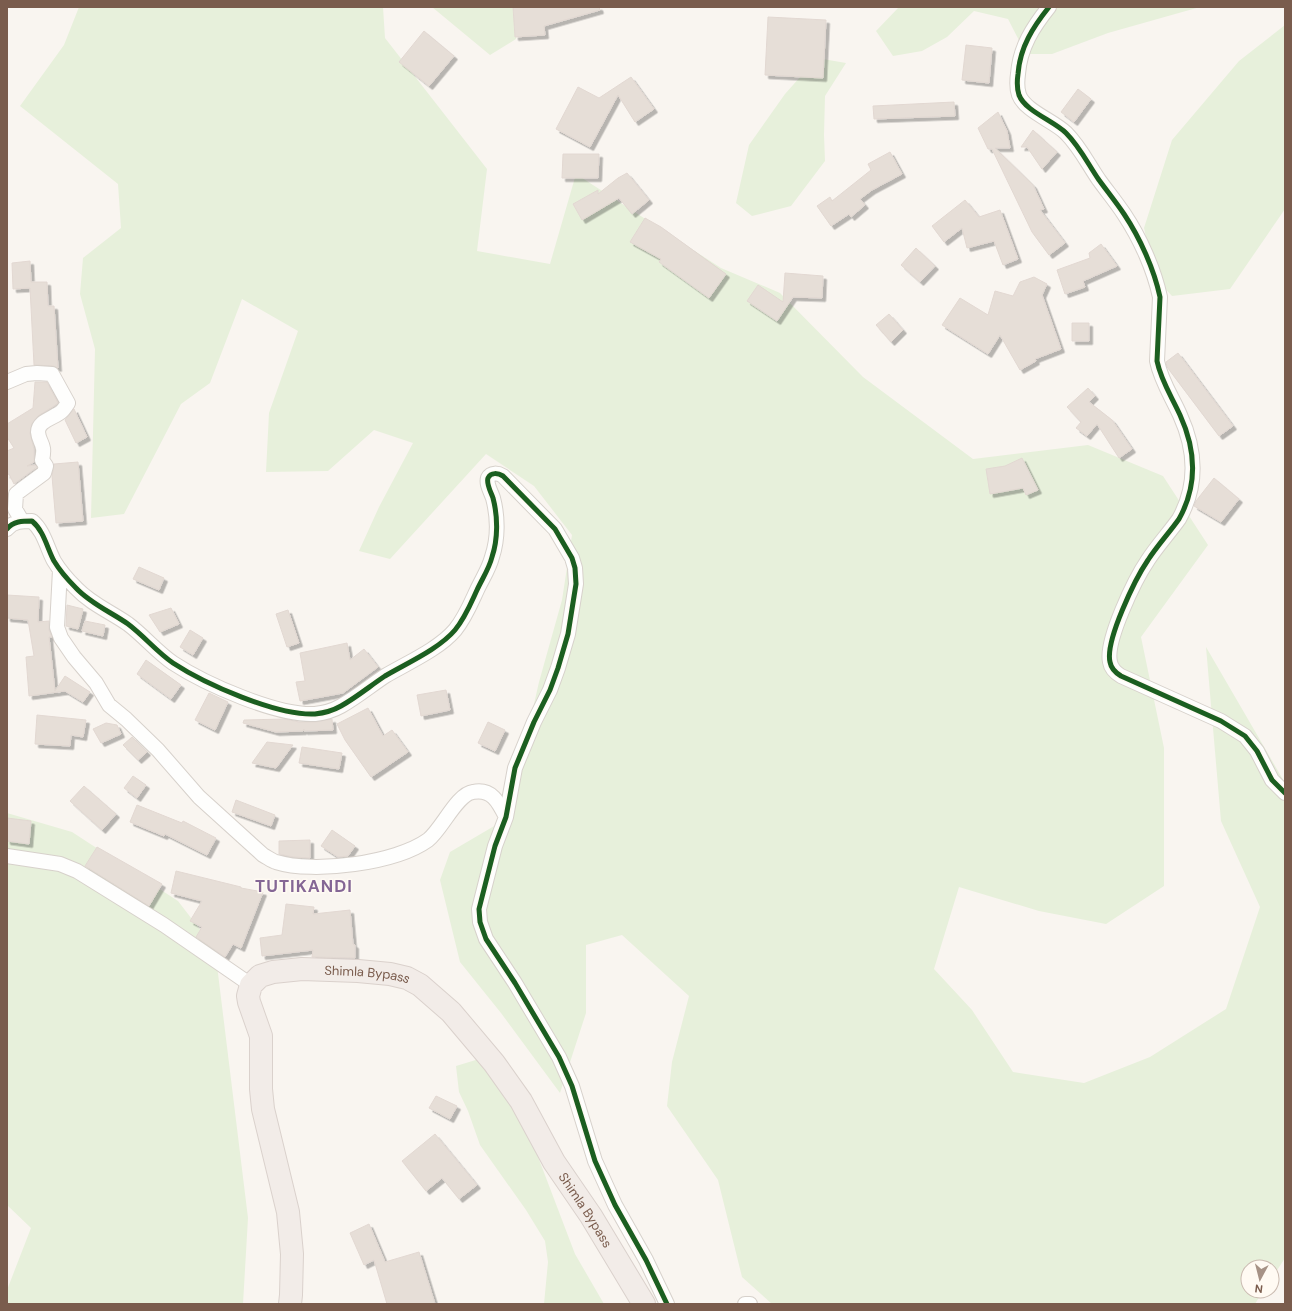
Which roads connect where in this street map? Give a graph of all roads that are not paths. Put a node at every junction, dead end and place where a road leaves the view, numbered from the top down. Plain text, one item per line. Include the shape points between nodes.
1 (1049, 7) edge
2 (7, 382) edge
3 (22, 521) junction
4 (7, 529) edge
5 (60, 570) junction
6 (1285, 793) edge
7 (506, 817) junction
8 (7, 856) edge
9 (251, 984) junction
10 (290, 1304) edge
11 (644, 1304) edge
12 (667, 1304) edge
13 (745, 1304) edge
14 (750, 1304) edge

1 - 6 street via 1034,26 1021,54 1017,82 1019,95 1025,104 1064,132 1077,145 1140,241 1160,297 1159,371 1187,432 1192,461 1191,493 1183,512 1141,570 1115,629 1109,649 1110,662 1121,676 1221,721 1245,736 1272,780
2 - 3 street via 26,374 52,374 68,403 62,412 41,424 39,428 44,449 42,460 46,466 44,473 16,494 15,509
3 - 4 street via 10,525
3 - 5 street via 32,521 37,525
5 - 7 street via 57,627 74,657 96,683 109,705 158,750 199,797 271,860 318,867 363,863 392,856 414,848 428,839 438,830 459,800 473,791 490,794
5 - 7 street via 90,601 126,623 173,663 255,702 315,714 340,706 434,648 457,628 494,552 496,514 488,479 493,474 503,476 556,529 572,558 576,576 568,634 550,690 518,760
7 - 12 street via 486,880 479,909 480,922 486,939 559,1057 572,1086 595,1161
8 - 9 street via 60,864 77,871 164,925
9 - 10 highway via 249,1002 261,1036 262,1109 288,1212 292,1254
9 - 11 highway, Shimla Bypass via 260,976 273,972 302,969 390,974 420,985 451,1012 494,1063 521,1101 554,1162 591,1216
13 - 14 street

